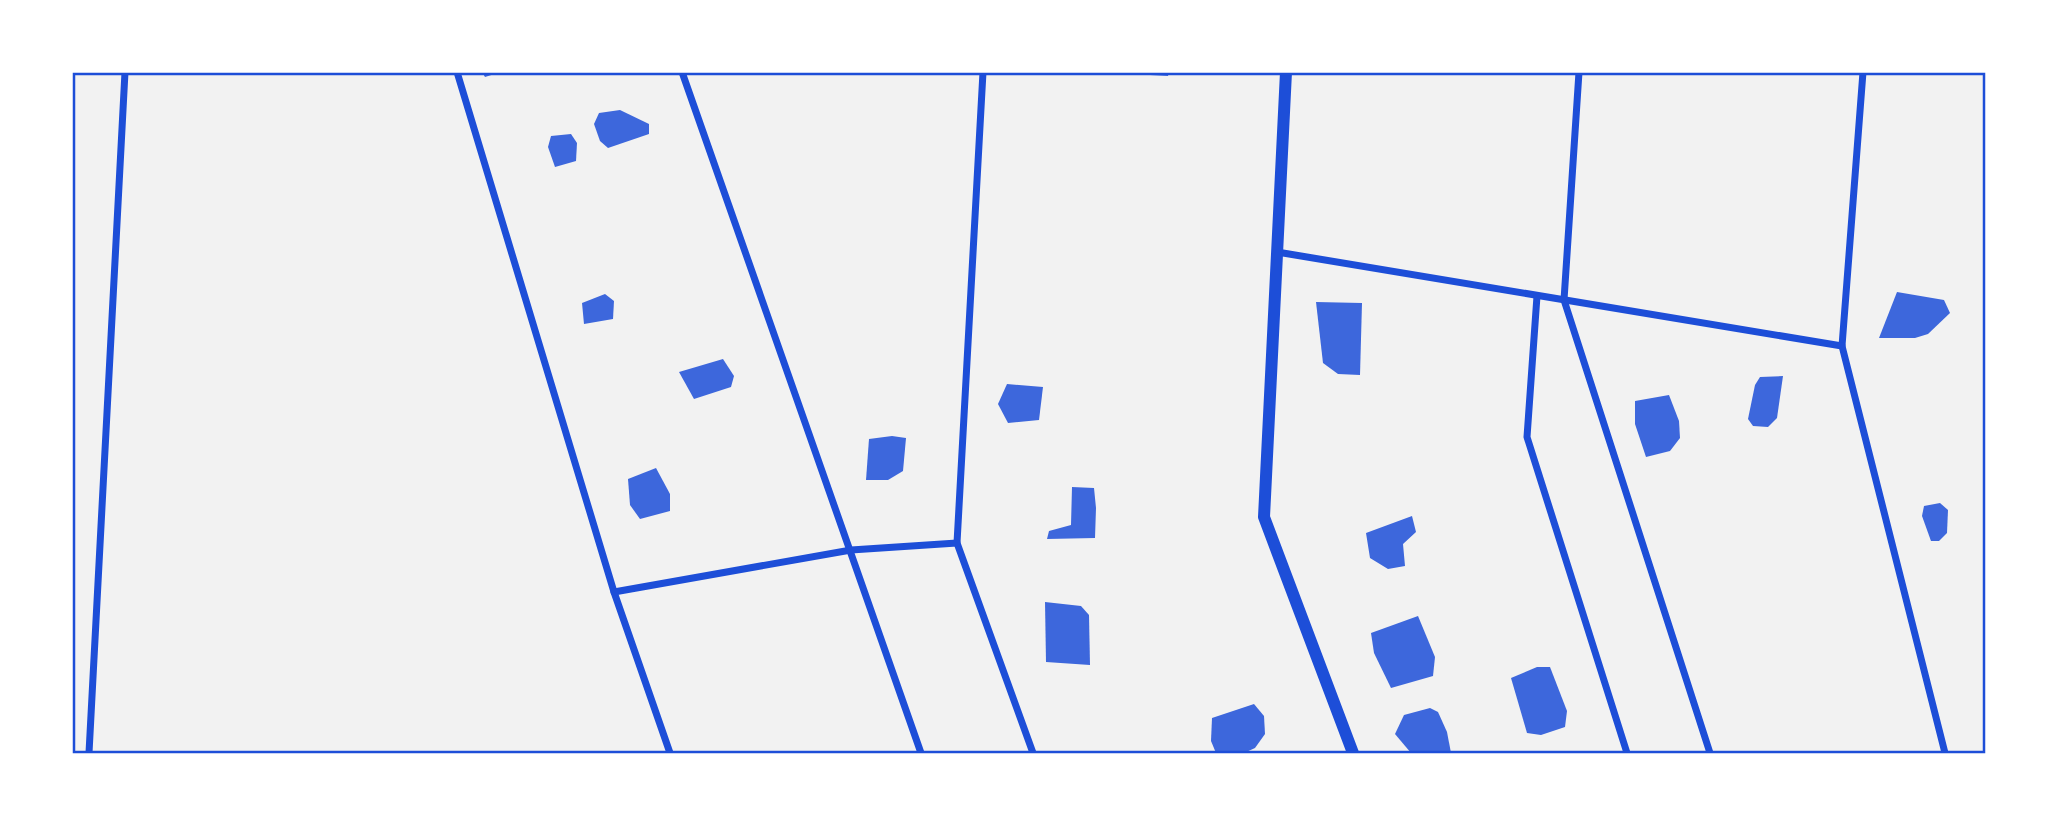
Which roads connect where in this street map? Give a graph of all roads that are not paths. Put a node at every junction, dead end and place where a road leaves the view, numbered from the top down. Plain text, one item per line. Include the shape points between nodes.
1 (125, 72) edge
2 (457, 72) edge
3 (682, 72) edge
4 (983, 72) edge
5 (1286, 72) edge
6 (1579, 72) edge
7 (1863, 72) edge
8 (1277, 252) junction
9 (1538, 296) junction
10 (1564, 300) junction
11 (1842, 346) junction
12 (957, 543) junction
13 (851, 550) junction
14 (614, 592) junction
15 (89, 753) edge
16 (670, 753) edge
17 (921, 753) edge
18 (1033, 753) edge
19 (1353, 753) edge
20 (1627, 753) edge
21 (1710, 753) edge
22 (1945, 753) edge

1 - 15 street
2 - 14 street
3 - 13 street
4 - 12 street
5 - 8 street
6 - 10 street
7 - 11 street
8 - 9 street
8 - 19 street via 1264,517
9 - 10 street
9 - 20 street via 1527,437
10 - 11 street
10 - 21 street
11 - 22 street
12 - 13 street
12 - 18 street
13 - 14 street
13 - 17 street
14 - 16 street

